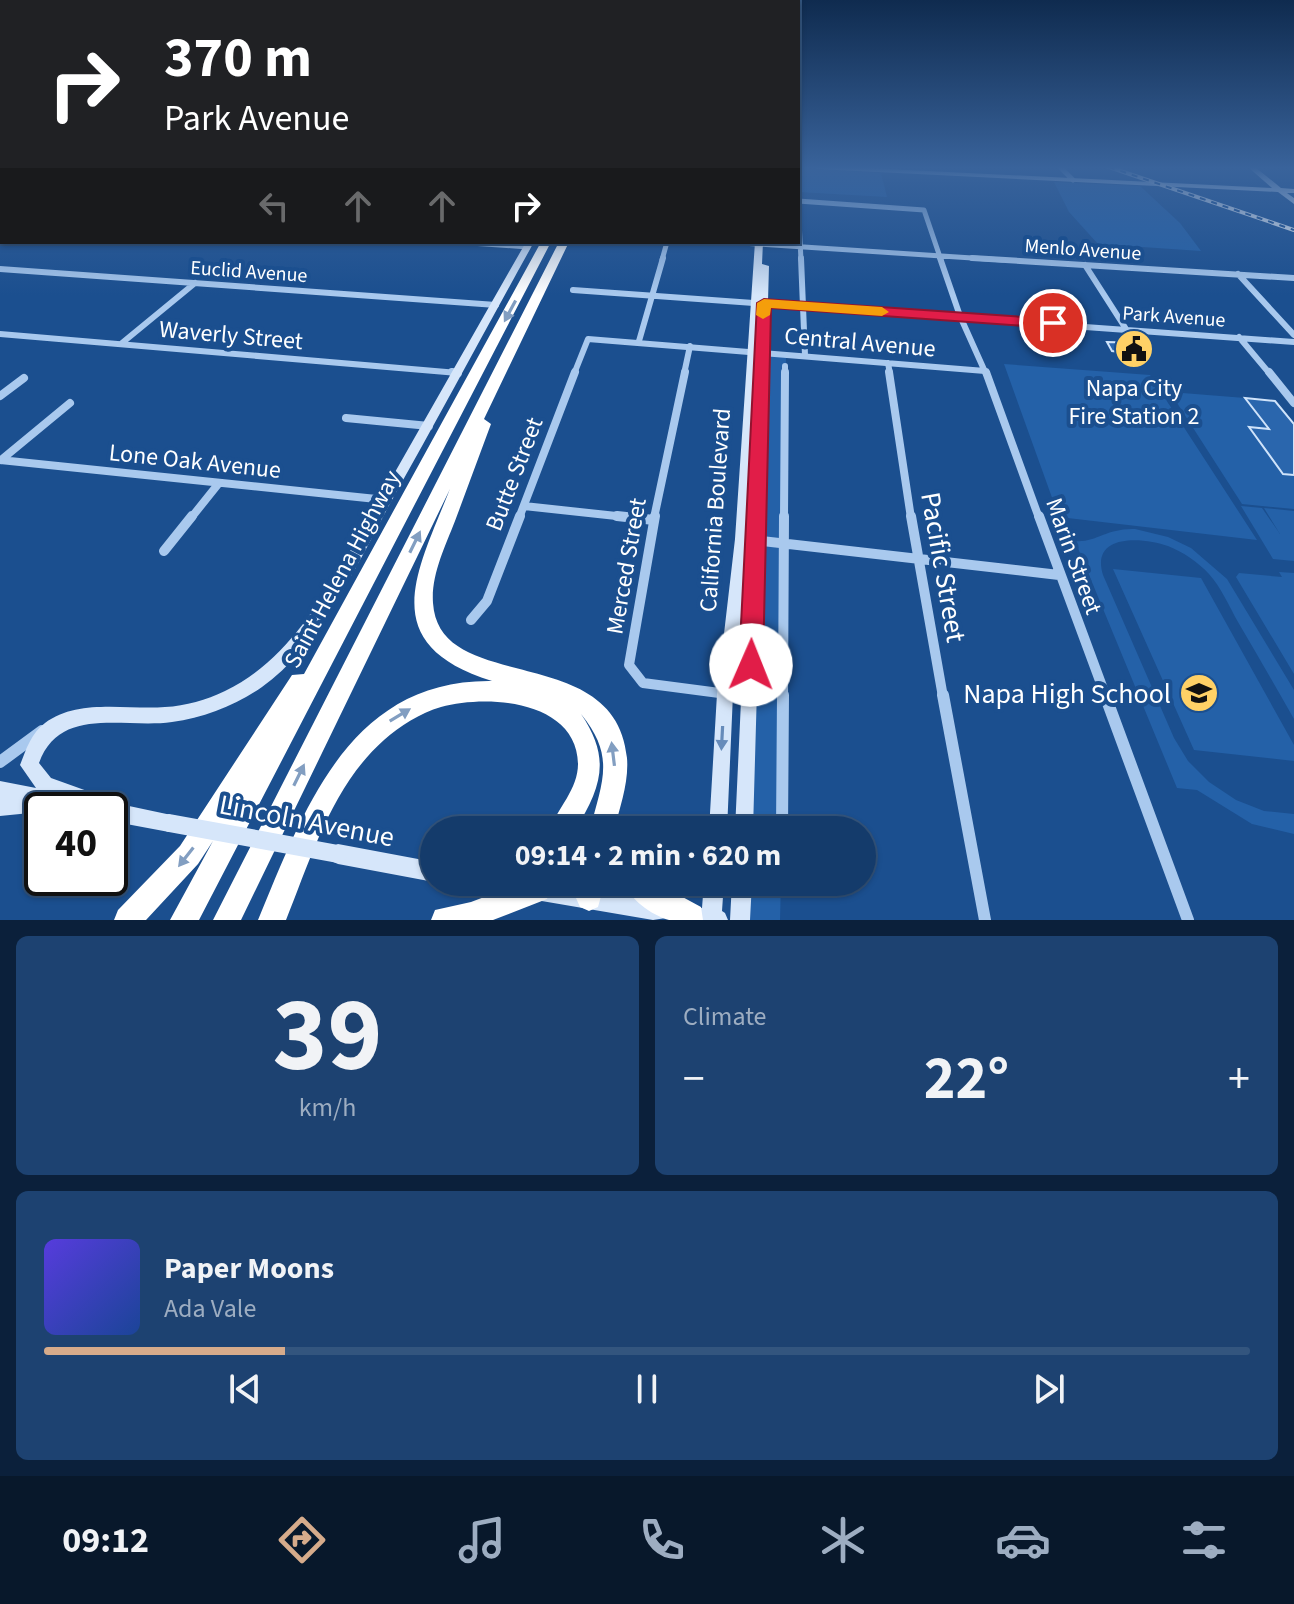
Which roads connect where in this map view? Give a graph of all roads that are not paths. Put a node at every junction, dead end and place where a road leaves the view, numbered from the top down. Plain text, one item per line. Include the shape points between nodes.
1 (924, 210) edge
2 (800, 232) edge
3 (529, 244) edge
4 (545, 244) edge
5 (563, 244) edge
6 (666, 244) edge
7 (762, 244) edge
8 (772, 244) edge
9 (801, 247) junction
10 (940, 255) junction
11 (1085, 265) junction
12 (0, 269) edge
13 (1238, 274) junction
14 (1294, 278) edge
15 (195, 283) junction
16 (573, 290) dead end
17 (651, 295) junction
18 (760, 303) junction
19 (496, 305) junction
20 (803, 307) junction
21 (960, 316) junction
22 (1126, 329) junction
23 (0, 334) edge
24 (1294, 335) edge
25 (1239, 337) junction
26 (588, 339) joint
27 (639, 341) junction
28 (1294, 342) edge
29 (121, 343) junction
30 (690, 346) junction
31 (756, 351) junction
32 (805, 355) junction
33 (505, 361) junction
34 (888, 363) junction
35 (785, 366) dead end
36 (985, 371) junction
37 (458, 373) junction
38 (24, 378) dead end
39 (0, 396) edge
40 (70, 403) dead end
41 (1294, 403) edge
42 (346, 418) dead end
43 (429, 426) junction
44 (1, 460) edge
45 (219, 483) junction
46 (386, 500) junction
47 (524, 506) junction
48 (654, 520) junction
49 (392, 531) junction
50 (748, 540) junction
51 (785, 544) junction
52 (164, 551) dead end
53 (917, 559) junction
54 (1059, 575) junction
55 (471, 620) dead end
56 (725, 694) junction
57 (750, 697) junction
58 (61, 722) junction
59 (0, 762) edge
60 (0, 790) edge
61 (64, 792) edge
62 (24, 795) edge
63 (24, 804) edge
64 (0, 807) edge
65 (128, 815) edge
66 (572, 816) edge
67 (609, 816) edge
68 (719, 816) edge
69 (745, 816) edge
70 (782, 816) edge
71 (420, 869) edge
72 (522, 896) edge
73 (615, 896) edge
74 (653, 896) edge
75 (712, 896) edge
76 (741, 896) edge
77 (708, 919) edge
78 (128, 920) edge
79 (184, 920) edge
80 (227, 920) edge
81 (272, 920) edge
82 (445, 920) edge
83 (740, 920) edge
84 (985, 920) edge
85 (1188, 920) edge

1 - 10 street, Marin Street
2 - 9 street
3 - 19 street
4 -> 49 highway, Saint Helena Highway
5 - 33 highway, Saint Helena Highway
6 - 17 street
7 - 18 street, California Boulevard
8 - 9 street, Menlo Avenue
9 - 10 street, Menlo Avenue
9 - 20 street
10 - 11 street, Menlo Avenue
10 - 21 street, Marin Street
11 - 13 street, Menlo Avenue
11 - 22 street
12 - 15 street, Euclid Avenue
13 - 14 street, Menlo Avenue
13 - 24 street
15 - 19 street, Euclid Avenue
15 - 29 street
16 - 17 street, Park Avenue
17 - 18 street, Park Avenue
17 - 27 street
18 - 20 street, Park Avenue
18 - 31 street, California Boulevard
19 - 37 street
20 - 21 street, Park Avenue
20 - 32 street
21 - 22 street, Park Avenue
21 - 36 street, Marin Street
22 - 25 street, Park Avenue
23 - 29 street, Waverly Street
25 - 28 street, Park Avenue
25 - 41 street
26 - 27 street, Central Avenue
26 - 47 street, Butte Street
27 - 30 street, Central Avenue
29 - 37 street, Waverly Street
30 - 31 street, Central Avenue
30 - 48 street, Merced Street
31 - 32 street, Central Avenue
31 - 50 street, California Boulevard
32 - 34 street, Central Avenue
67 -> 33 highway via 616,760 611,737 595,711 573,692 467,665 446,652 422,612 428,568
80 -> 33 highway, Saint Helena Highway
34 - 36 street, Central Avenue
34 - 53 street, Pacific Street
35 - 51 street
36 - 54 street, Marin Street
37 - 43 street
38 - 39 street
40 - 44 street
42 - 43 street
43 - 46 street
44 - 45 street, Lone Oak Avenue
45 - 46 street, Lone Oak Avenue
45 - 52 street
46 - 58 street via 304,633 262,677 201,709 168,716 89,715
47 - 48 street
47 - 55 street, Butte Street via 487,601
48 - 56 street, Merced Street via 629,665 643,683
49 -> 78 highway via 189,855
49 - 79 highway, Saint Helena Highway
50 - 51 street
50 - 56 street, California Boulevard
50 - 57 street, California Boulevard
51 - 53 street
51 - 70 street
53 - 54 street
53 - 84 street, Pacific Street
54 - 85 street, Marin Street
56 - 57 street, Merced Street
56 -> 68 street, California Boulevard
57 - 69 street, California Boulevard
58 - 59 street
58 - 61 street, Lincoln Avenue via 32,753 29,765 45,785
60 - 62 street
63 - 64 street
65 - 71 street, Lincoln Avenue, bridge
81 -> 66 highway via 343,770 365,742 421,703 488,692 540,699 563,709 580,728 590,753 590,779
72 - 82 highway
73 - 77 street
74 - 77 highway
75 - 77 street
76 - 83 street

